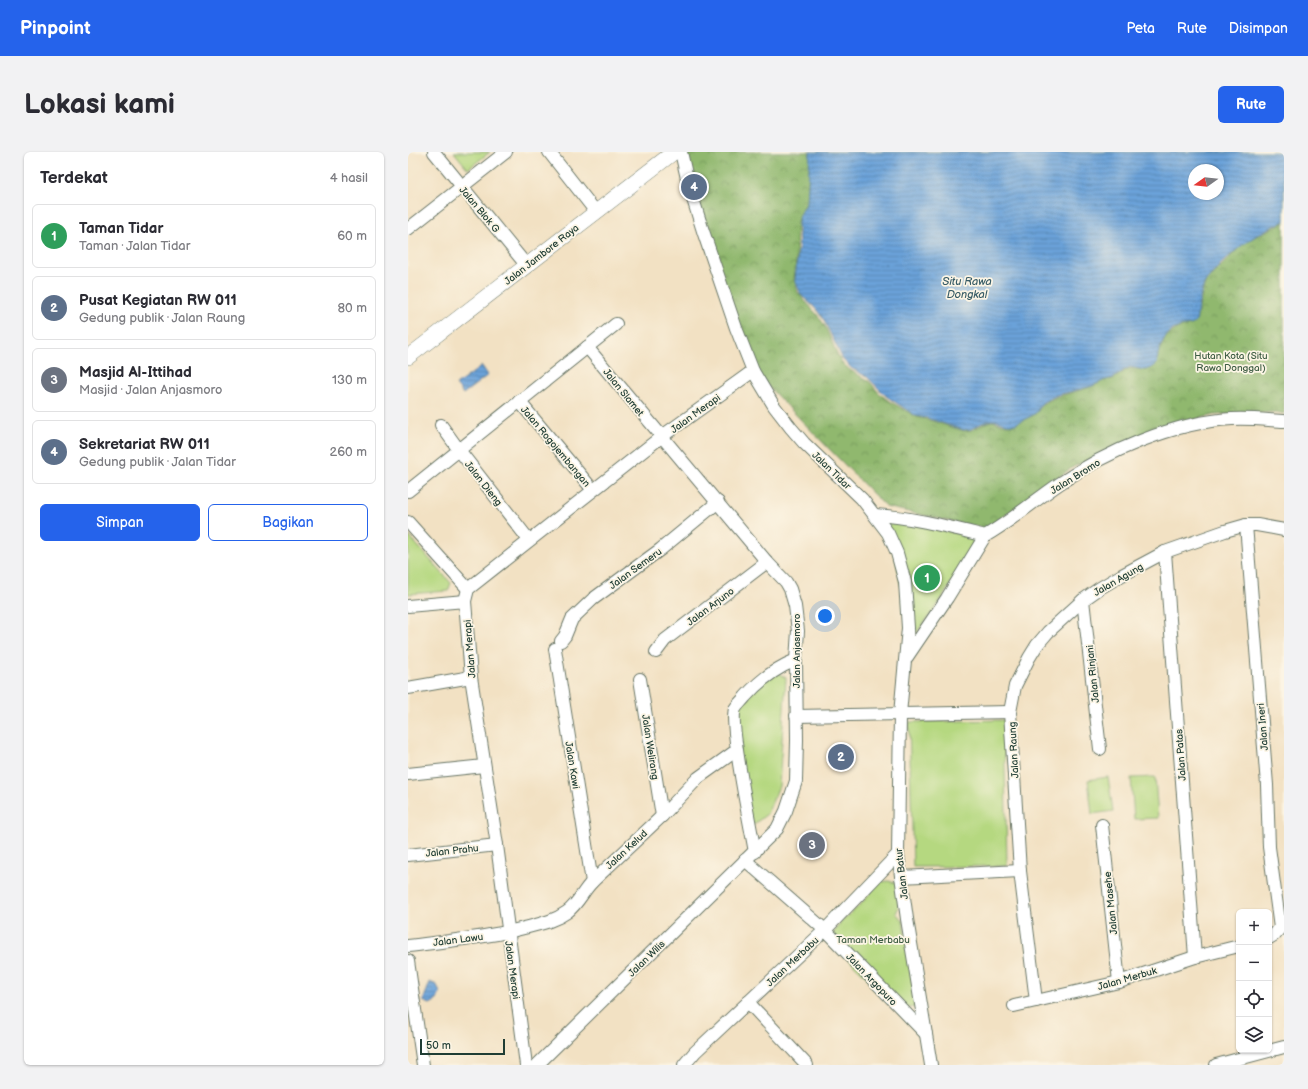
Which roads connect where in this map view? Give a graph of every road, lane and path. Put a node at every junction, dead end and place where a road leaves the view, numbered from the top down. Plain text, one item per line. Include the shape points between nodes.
1 (434, 152) edge
2 (506, 152) edge
3 (549, 152) edge
4 (674, 152) edge
5 (681, 152) edge
6 (462, 188) junction
7 (596, 212) junction
8 (408, 229) edge
9 (527, 266) junction
10 (616, 324) dead end
11 (587, 347) junction
12 (408, 357) edge
13 (753, 371) junction
14 (519, 401) junction
15 (1284, 421) edge
16 (441, 425) dead end
17 (661, 437) junction
18 (459, 450) junction
19 (593, 490) junction
20 (408, 491) edge
21 (718, 502) junction
22 (875, 515) junction
23 (408, 522) edge
24 (1246, 525) junction
25 (1284, 530) edge
26 (985, 536) junction
27 (529, 540) junction
28 (1165, 552) junction
29 (767, 562) junction
30 (466, 595) junction
31 (1083, 600) junction
32 (408, 606) edge
33 (558, 645) joint
34 (656, 652) dead end
35 (906, 658) junction
36 (796, 660) junction
37 (471, 677) junction
38 (640, 679) dead end
39 (408, 688) edge
40 (1010, 712) junction
41 (900, 714) junction
42 (796, 716) junction
43 (1100, 749) dead end
44 (737, 750) junction
45 (484, 766) junction
46 (408, 774) edge
47 (662, 816) junction
48 (1102, 825) dead end
49 (497, 845) junction
50 (755, 852) junction
51 (898, 854) junction
52 (408, 855) edge
53 (745, 860) junction
54 (1020, 871) junction
55 (901, 877) junction
56 (592, 882) junction
57 (825, 930) junction
58 (508, 933) junction
59 (1272, 936) edge
60 (408, 946) edge
61 (1236, 947) edge
62 (1195, 957) junction
63 (408, 961) edge
64 (1119, 982) junction
65 (1036, 1001) junction
66 (748, 1002) junction
67 (1014, 1006) dead end
68 (927, 1035) junction
69 (1284, 1047) edge
70 (1249, 1061) edge
71 (423, 1065) edge
72 (526, 1065) edge
73 (537, 1065) edge
74 (684, 1065) edge
75 (807, 1065) edge
76 (931, 1065) edge
77 (1216, 1065) edge

1 - 6 street, Jalan Blok G
2 - 6 street
3 - 7 street
4 - 7 street, Jalan Jambore Raya
5 - 13 street, Jalan Tidar via 705,237
6 - 8 street
6 - 9 street, Jalan Blok G
7 - 9 street, Jalan Jambore Raya
9 - 12 street, Jalan Jambore Raya
10 - 11 street
11 - 14 street
11 - 17 street, Jalan Slamet
13 - 17 street, Jalan Merapi
13 - 22 street, Jalan Tidar via 791,428
14 - 18 street
14 - 19 street, Jalan Rogojembangan
15 - 26 street, Jalan Bromo via 1232,419 1209,422 1182,427 1146,439 1071,476
16 - 18 street, Jalan Dieng
17 - 19 street, Jalan Merapi
17 - 21 street, Jalan Anjasmoro
18 - 20 street
18 - 27 street, Jalan Dieng
19 - 27 street, Jalan Merapi
21 - 29 street, Jalan Anjasmoro
21 - 33 street, Jalan Semeru via 593,599 572,619
22 - 26 street via 932,523
22 - 35 street, Jalan Tidar via 888,533 897,553 905,582 908,628
23 - 30 street
24 - 25 street, Jalan Agung
24 - 28 street, Jalan Agung
24 - 59 street, Jalan Ineri via 1267,786 1269,847 1280,928
26 - 35 street
27 - 30 street, Jalan Merapi
28 - 31 street, Jalan Agung
28 - 62 street, Jalan Patas
29 - 34 street, Jalan Arjuno via 665,640
29 - 36 street, Jalan Anjasmoro via 786,582 793,597 797,623
30 - 32 street
30 - 37 street, Jalan Merapi
31 - 40 street, Jalan Agung via 1048,632 1029,658 1015,686
31 - 43 street, Jalan Rinjani
33 - 56 street, Jalan Kawi
35 - 41 street, Jalan Batur
36 - 42 street, Jalan Anjasmoro
36 - 44 street via 782,666 753,688 735,709
37 - 39 street
37 - 45 street, Jalan Merapi
38 - 47 street, Jalan Welirang
40 - 41 street, Jalan Raung
40 - 54 street, Jalan Raung
41 - 42 street, Jalan Raung
41 - 51 street, Jalan Batur
42 - 50 street, Jalan Anjasmoro via 796,781 777,829
44 - 47 street, Jalan Kelud via 698,778
44 - 50 street
45 - 46 street
45 - 49 street, Jalan Merapi
47 - 56 street, Jalan Kelud
48 - 64 street, Jalan Masehe
49 - 52 street, Jalan Prahu
49 - 58 street, Jalan Merapi
50 - 53 street, Jalan Wilis
51 - 55 street, Jalan Batur
51 - 57 street, Jalan Merbabu
53 - 57 street, Jalan Argopuro
53 - 73 street, Jalan Wilis
54 - 55 street
54 - 65 street, Jalan Raung
55 - 68 street, Jalan Batur
56 - 58 street, Jalan Kelud via 567,912 539,926
57 - 66 street, Jalan Merbabu
57 - 68 street, Jalan Argopuro
58 - 60 street, Jalan Lawu
58 - 72 street, Jalan Merapi
61 - 62 street, Jalan Merbuk
62 - 64 street, Jalan Merbuk
63 - 71 street
64 - 65 street, Jalan Merbuk
65 - 67 street, Jalan Merbuk
66 - 74 street, Jalan Merbabu
66 - 75 street
68 - 76 street, Jalan Batur
69 - 70 street
70 - 77 street

